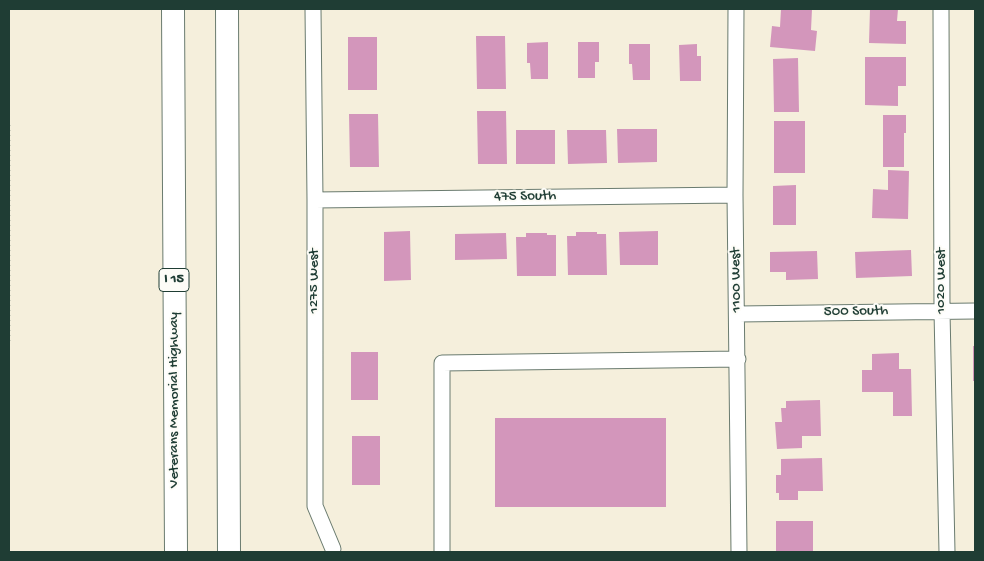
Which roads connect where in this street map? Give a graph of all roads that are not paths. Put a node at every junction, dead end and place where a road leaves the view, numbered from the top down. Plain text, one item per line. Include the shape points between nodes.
1 (173, 9) edge
2 (227, 9) edge
3 (313, 9) edge
4 (736, 9) edge
5 (941, 9) edge
6 (735, 195) junction
7 (316, 200) junction
8 (975, 310) edge
9 (942, 311) junction
10 (738, 314) junction
11 (738, 359) junction
12 (333, 549) dead end
13 (176, 552) edge
14 (230, 552) edge
15 (442, 552) edge
16 (739, 552) edge
17 (947, 552) edge

1 - 13 highway, Veterans Memorial Highway / I 15
2 - 14 highway
3 - 7 street, 1275 West
4 - 6 street, 1100 West
5 - 9 street, 1020 West
6 - 7 street, 475 South
6 - 10 street, 1100 West
7 - 12 street, 1275 West via 316,506
8 - 9 street, 500 South
9 - 10 street, 500 South
9 - 17 street, 1020 West
10 - 11 street, 1100 West
11 - 15 street via 442,364
11 - 16 street, 1100 West

